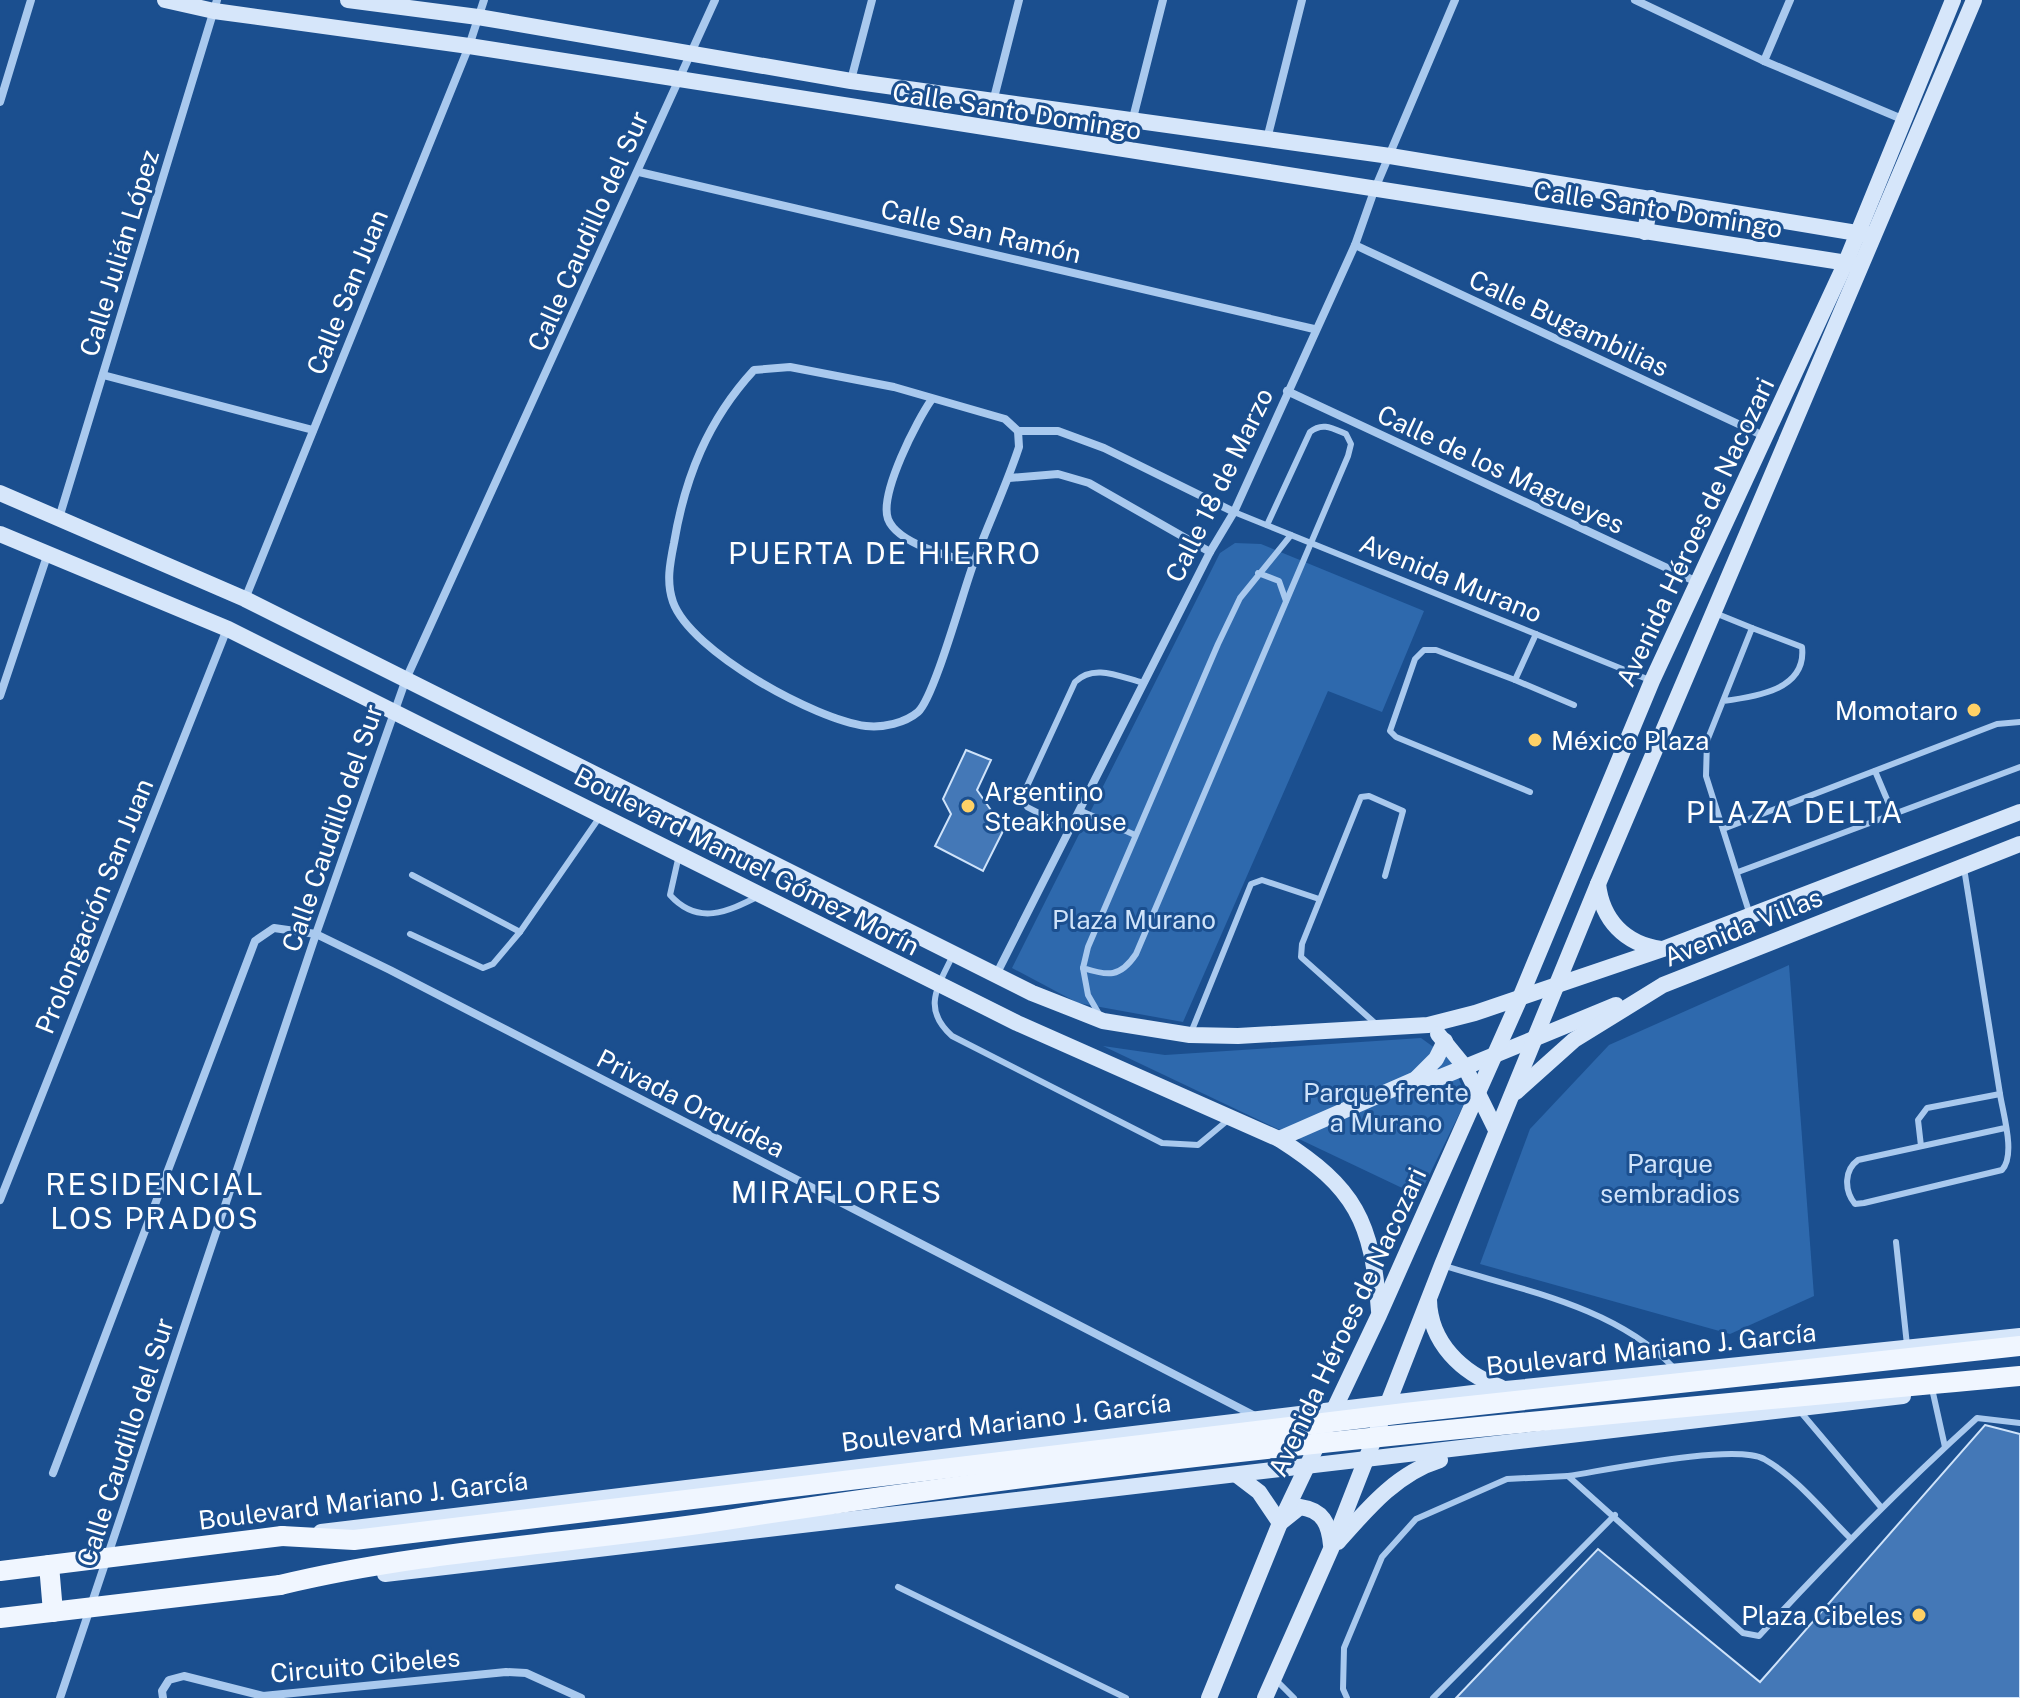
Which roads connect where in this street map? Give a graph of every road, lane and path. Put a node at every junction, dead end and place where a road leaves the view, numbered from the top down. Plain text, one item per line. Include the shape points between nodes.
1 (31, 0) edge
2 (165, 0) edge
3 (348, 0) edge
4 (484, 0) edge
5 (715, 0) edge
6 (872, 0) edge
7 (1019, 0) edge
8 (1163, 0) edge
9 (1302, 0) edge
10 (1442, 0) edge
11 (1635, 0) edge
12 (1790, 0) edge
13 (1953, 0) edge
14 (1974, 0) edge
15 (1455, 1) edge
16 (216, 6) edge
17 (478, 17) junction
18 (469, 46) junction
19 (687, 55) junction
20 (1764, 61) junction
21 (676, 81) junction
22 (851, 81) junction
23 (994, 98) junction
24 (0, 102) edge
25 (1133, 118) junction
26 (1902, 119) junction
27 (1266, 140) junction
28 (1390, 156) junction
29 (639, 172) junction
30 (1374, 191) junction
31 (1651, 198) junction
32 (1645, 232) junction
33 (1866, 234) junction
34 (1355, 245) junction
35 (1855, 264) junction
36 (1314, 329) junction
37 (103, 375) junction
38 (1287, 391) junction
39 (932, 399) junction
40 (313, 430) junction
41 (1018, 431) junction
42 (1766, 437) junction
43 (1009, 478) junction
44 (0, 493) edge
45 (1234, 512) junction
46 (59, 518) junction
47 (1267, 525) junction
48 (0, 534) edge
49 (1291, 535) junction
50 (1313, 544) junction
51 (1210, 552) junction
52 (48, 553) junction
53 (974, 561) junction
54 (1258, 573) junction
55 (1698, 582) junction
56 (245, 599) junction
57 (1287, 601) junction
58 (1714, 612) junction
59 (1752, 628) junction
60 (228, 629) junction
61 (1536, 634) junction
62 (406, 679) junction
63 (1515, 680) junction
64 (1652, 681) junction
65 (1144, 683) junction
66 (0, 696) edge
67 (1723, 701) junction
68 (1574, 705) dead end
69 (394, 711) junction
70 (2020, 722) edge
71 (2020, 767) edge
72 (1875, 771) junction
73 (1530, 792) dead end
74 (1079, 810) junction
75 (2020, 812) edge
76 (601, 815) junction
77 (1894, 816) junction
78 (1070, 829) junction
79 (1723, 829) junction
80 (1135, 835) junction
81 (2020, 844) edge
82 (679, 855) junction
83 (1964, 865) junction
84 (1738, 872) junction
85 (412, 875) dead end
86 (1385, 876) dead end
87 (1598, 884) junction
88 (760, 895) junction
89 (1319, 899) junction
90 (1750, 917) junction
91 (520, 932) junction
92 (316, 934) junction
93 (410, 934) dead end
94 (1663, 949) junction
95 (953, 954) junction
96 (1083, 968) junction
97 (995, 976) junction
98 (939, 984) junction
99 (1663, 985) junction
100 (1557, 986) junction
101 (1520, 998) junction
102 (1103, 1021) junction
103 (1428, 1025) junction
104 (1381, 1030) junction
105 (1190, 1035) junction
106 (1534, 1039) junction
107 (1445, 1041) junction
108 (1494, 1056) junction
109 (1465, 1067) junction
110 (1416, 1079) junction
111 (1478, 1091) junction
112 (2000, 1094) junction
113 (1510, 1099) junction
114 (1231, 1118) junction
115 (2005, 1128) junction
116 (1496, 1130) junction
117 (1279, 1139) junction
118 (1921, 1146) junction
119 (0, 1200) edge
120 (1896, 1242) dead end
121 (1442, 1265) junction
122 (1429, 1297) junction
123 (1379, 1315) junction
124 (2020, 1336) edge
125 (2020, 1346) edge
126 (1907, 1348) junction
127 (1783, 1361) junction
128 (1679, 1373) junction
129 (2020, 1376) edge
130 (2020, 1384) edge
131 (1506, 1389) junction
132 (1933, 1393) junction
133 (1388, 1404) junction
134 (1797, 1409) junction
135 (1332, 1410) junction
136 (1259, 1418) junction
137 (2020, 1423) edge
138 (1022, 1446) junction
139 (1945, 1447) junction
140 (1482, 1448) junction
141 (1366, 1461) junction
142 (1306, 1468) junction
143 (53, 1473) dead end
144 (1238, 1476) junction
145 (1568, 1476) junction
146 (1032, 1500) junction
147 (1880, 1506) junction
148 (1615, 1515) junction
149 (1280, 1523) junction
150 (282, 1536) junction
151 (1850, 1538) junction
152 (1331, 1549) junction
153 (108, 1558) junction
154 (49, 1565) junction
155 (0, 1571) edge
156 (280, 1585) junction
157 (898, 1587) dead end
158 (92, 1606) junction
159 (53, 1612) junction
160 (0, 1618) edge
161 (1274, 1677) junction
162 (262, 1697) edge
163 (60, 1698) edge
164 (163, 1698) edge
165 (581, 1698) edge
166 (1126, 1698) edge
167 (1209, 1698) edge
168 (1265, 1698) edge
169 (1294, 1698) edge
170 (1347, 1698) edge
171 (1433, 1698) edge

1 - 24 street
2 - 16 main road, Calle Santo Domingo
3 - 17 main road, Calle Santo Domingo
4 - 17 street, Calle San Juan
5 - 19 street, Calle Caudillo del Sur
6 - 22 street
7 - 23 street
8 - 25 street
9 - 27 street
10 - 15 street
11 - 20 street
12 - 20 street
13 - 26 main road, Avenida Héroes de Nacozari
14 - 33 main road, Avenida Héroes de Nacozari
15 - 28 street, Calle 18 de Marzo
16 - 18 main road, Calle Santo Domingo
16 - 37 street, Calle Julián López
17 - 18 street, Calle San Juan
17 - 19 main road, Calle Santo Domingo
18 - 21 main road, Calle Santo Domingo
18 - 40 street, Calle San Juan
19 - 21 street, Calle Caudillo del Sur
19 - 22 main road, Calle Santo Domingo
20 - 26 street
21 - 29 street, Calle Caudillo del Sur
21 - 30 main road, Calle Santo Domingo
22 - 23 main road, Calle Santo Domingo
23 - 25 main road, Calle Santo Domingo
25 - 27 main road, Calle Santo Domingo
26 - 33 main road, Avenida Héroes de Nacozari
27 - 28 main road, Calle Santo Domingo
28 - 30 street, Calle 18 de Marzo
28 - 31 main road, Calle Santo Domingo
29 - 36 street, Calle San Ramón
29 - 62 street, Calle Caudillo del Sur
30 - 32 main road, Calle Santo Domingo
30 - 34 street, Calle 18 de Marzo
31 - 32 main road
31 - 33 main road, Calle Santo Domingo
32 - 35 main road, Calle Santo Domingo
33 - 35 main road, Avenida Héroes de Nacozari
34 - 36 street, Calle 18 de Marzo
34 - 42 street, Calle Bugambilias
35 - 42 main road, Avenida Héroes de Nacozari
35 - 58 main road, Avenida Héroes de Nacozari
36 - 38 street, Calle 18 de Marzo
37 - 40 street
37 - 46 street, Calle Julián López
38 - 45 street, Calle 18 de Marzo
38 - 55 street, Calle de los Magueyes
39 - 41 street via 1005,419
39 - 53 street via 918,419 886,502 888,521 900,534 949,559
39 - 53 street via 790,367 754,370 704,441 682,496 668,577 674,603 689,628 732,667 826,713 866,726 894,724 920,711
40 - 56 street, Calle San Juan
41 - 43 street
41 - 45 street via 1058,431 1104,448
42 - 55 main road, Avenida Héroes de Nacozari
43 - 51 street via 1058,474 1089,483
43 - 53 street
44 - 46 main road, Boulevard Manuel Gómez Morín
45 - 47 lane, Avenida Murano
45 - 51 street, Calle 18 de Marzo
46 - 56 main road, Boulevard Manuel Gómez Morín
47 - 49 lane, Avenida Murano
47 - 50 lane via 1310,432 1326,426 1346,434 1351,444
48 - 52 main road, Boulevard Manuel Gómez Morín
49 - 50 lane, Avenida Murano
49 - 54 lane
50 - 57 lane
50 - 61 lane, Avenida Murano
51 - 65 street, Calle 18 de Marzo
52 - 60 main road, Boulevard Manuel Gómez Morín
52 - 66 street
54 - 57 lane via 1279,581
54 - 80 lane via 1218,644
55 - 64 main road, Avenida Héroes de Nacozari
56 - 62 main road, Boulevard Manuel Gómez Morín
57 - 96 lane via 1136,954 1125,971 1108,976
58 - 59 lane
58 - 87 main road, Avenida Héroes de Nacozari
59 - 67 lane
59 - 67 lane via 1802,647 1798,673 1761,696
60 - 69 main road, Boulevard Manuel Gómez Morín
60 - 119 street, Prolongación San Juan
61 - 63 lane
61 - 64 lane, Avenida Murano
62 - 69 street, Calle Caudillo del Sur
62 - 95 main road, Boulevard Manuel Gómez Morín
63 - 68 lane
63 - 73 lane via 1424,650 1415,659 1390,731
64 - 101 main road, Avenida Héroes de Nacozari
65 - 74 street, Calle 18 de Marzo
65 - 78 lane via 1098,671 1075,682 1022,797 1027,807
67 - 79 lane via 1707,741 1706,776
69 - 76 main road, Boulevard Manuel Gómez Morín
69 - 92 street, Calle Caudillo del Sur
70 - 72 lane via 1997,724
71 - 77 lane
72 - 77 lane
72 - 79 lane
74 - 78 street, Calle 18 de Marzo
74 - 80 lane
75 - 90 main road, Avenida Villas
76 - 82 main road, Boulevard Manuel Gómez Morín
76 - 91 lane
77 - 84 lane
78 - 97 street, Calle 18 de Marzo
79 - 84 lane
80 - 96 lane
81 - 83 main road, Avenida Villas
82 - 88 main road, Boulevard Manuel Gómez Morín
82 - 88 lane via 670,895 702,914 723,914
83 - 99 main road, Avenida Villas
83 - 112 lane
84 - 90 lane
85 - 91 lane
86 - 89 lane via 1403,811 1361,797
87 - 94 main road via 1605,912 1623,935
87 - 100 main road, Avenida Héroes de Nacozari
88 - 98 main road, Boulevard Manuel Gómez Morín
89 - 104 lane via 1301,957
89 - 105 lane via 1262,880 1251,884
90 - 94 main road, Avenida Villas
91 - 93 lane via 493,964 483,968
92 - 136 street, Privada Orquídea
92 - 143 street, Privada Orquídea via 274,928 255,941
92 - 153 street, Calle Caudillo del Sur
94 - 100 main road, Avenida Villas
95 - 97 main road, Boulevard Manuel Gómez Morín
95 - 98 lane
96 - 102 lane via 1088,995
97 - 102 main road, Boulevard Manuel Gómez Morín
98 - 114 main road, Boulevard Manuel Gómez Morín
98 - 114 lane via 933,1011 952,1036 1162,1143 1198,1145
99 - 106 main road
99 - 113 main road, Avenida Villas via 1574,1040
100 - 101 main road, Avenida Villas
100 - 106 main road, Avenida Héroes de Nacozari
101 - 103 main road, Boulevard Manuel Gómez Morín
101 - 108 main road, Avenida Héroes de Nacozari
102 - 105 main road, Boulevard Manuel Gómez Morín
103 - 104 main road, Boulevard Manuel Gómez Morín
103 - 107 main road
104 - 105 main road, Boulevard Manuel Gómez Morín
106 - 108 main road
106 - 113 main road, Avenida Héroes de Nacozari
107 - 109 main road
107 - 110 main road
108 - 109 main road
108 - 111 main road, Avenida Héroes de Nacozari
109 - 110 main road via 1441,1077
109 - 111 main road
110 - 117 main road
111 - 116 main road
111 - 123 main road, Avenida Héroes de Nacozari
112 - 115 lane
112 - 118 lane via 1927,1108 1918,1120
113 - 116 main road, Avenida Héroes de Nacozari
114 - 117 main road, Boulevard Manuel Gómez Morín
115 - 118 lane
115 - 118 lane via 2008,1157 2002,1170 1855,1204 1849,1166
116 - 121 main road, Avenida Héroes de Nacozari
117 - 123 main road, Boulevard Manuel Gómez Morín via 1309,1158 1355,1206 1373,1255
120 - 126 lane
121 - 122 main road, Avenida Héroes de Nacozari
121 - 128 lane via 1597,1315 1656,1349
122 - 131 main road via 1439,1338 1455,1361 1478,1379
122 - 133 main road, Avenida Héroes de Nacozari
123 - 135 main road, Avenida Héroes de Nacozari
124 - 126 main road, Boulevard Mariano J. García
125 - 150 main road, bridge via 1329,1421 354,1540
126 - 127 main road, Boulevard Mariano J. García
127 - 128 main road, Boulevard Mariano J. García
127 - 134 lane
128 - 131 main road, Boulevard Mariano J. García
129 - 156 main road, bridge via 1613,1412 911,1490 732,1519 357,1567
130 - 132 main road
131 - 133 main road, Boulevard Mariano J. García
132 - 134 main road
132 - 139 lane
133 - 135 main road, Boulevard Mariano J. García
133 - 141 main road, Avenida Héroes de Nacozari
134 - 140 main road
134 - 147 lane
135 - 136 main road, Boulevard Mariano J. García
135 - 142 main road, Avenida Héroes de Nacozari
136 - 138 main road, Boulevard Mariano J. García
137 - 139 lane via 1977,1418
138 - 146 main road
138 - 150 main road, Boulevard Mariano J. García
139 - 147 lane
140 - 141 main road
140 - 152 main road via 1422,1466 1392,1486
141 - 142 main road
141 - 152 main road, Avenida Héroes de Nacozari
142 - 144 main road
142 - 149 main road, Avenida Héroes de Nacozari
144 - 146 main road
144 - 149 main road via 1259,1492
145 - 148 lane
145 - 151 lane via 1715,1455 1755,1456 1797,1486
145 - 170 lane via 1507,1479 1416,1519 1382,1557 1344,1648
146 - 156 main road
147 - 151 lane
148 - 151 lane via 1743,1633 1759,1636
148 - 171 lane
149 - 152 main road via 1300,1507 1317,1511 1330,1530
149 - 167 main road, Avenida Héroes de Nacozari
150 - 153 main road, Boulevard Mariano J. García
152 - 161 main road, Avenida Héroes de Nacozari
153 - 154 main road, Boulevard Mariano J. García
153 - 158 street, Calle Caudillo del Sur
154 - 155 main road, Boulevard Mariano J. García
154 - 159 main road
156 - 158 main road
157 - 166 lane
158 - 159 main road
158 - 163 street, Calle Caudillo del Sur
159 - 160 main road
161 - 168 main road, Avenida Héroes de Nacozari
161 - 169 lane
162 - 164 street, Circuito Cibeles via 184,1676 169,1680
162 - 165 street, Circuito Cibeles via 506,1672 526,1673

